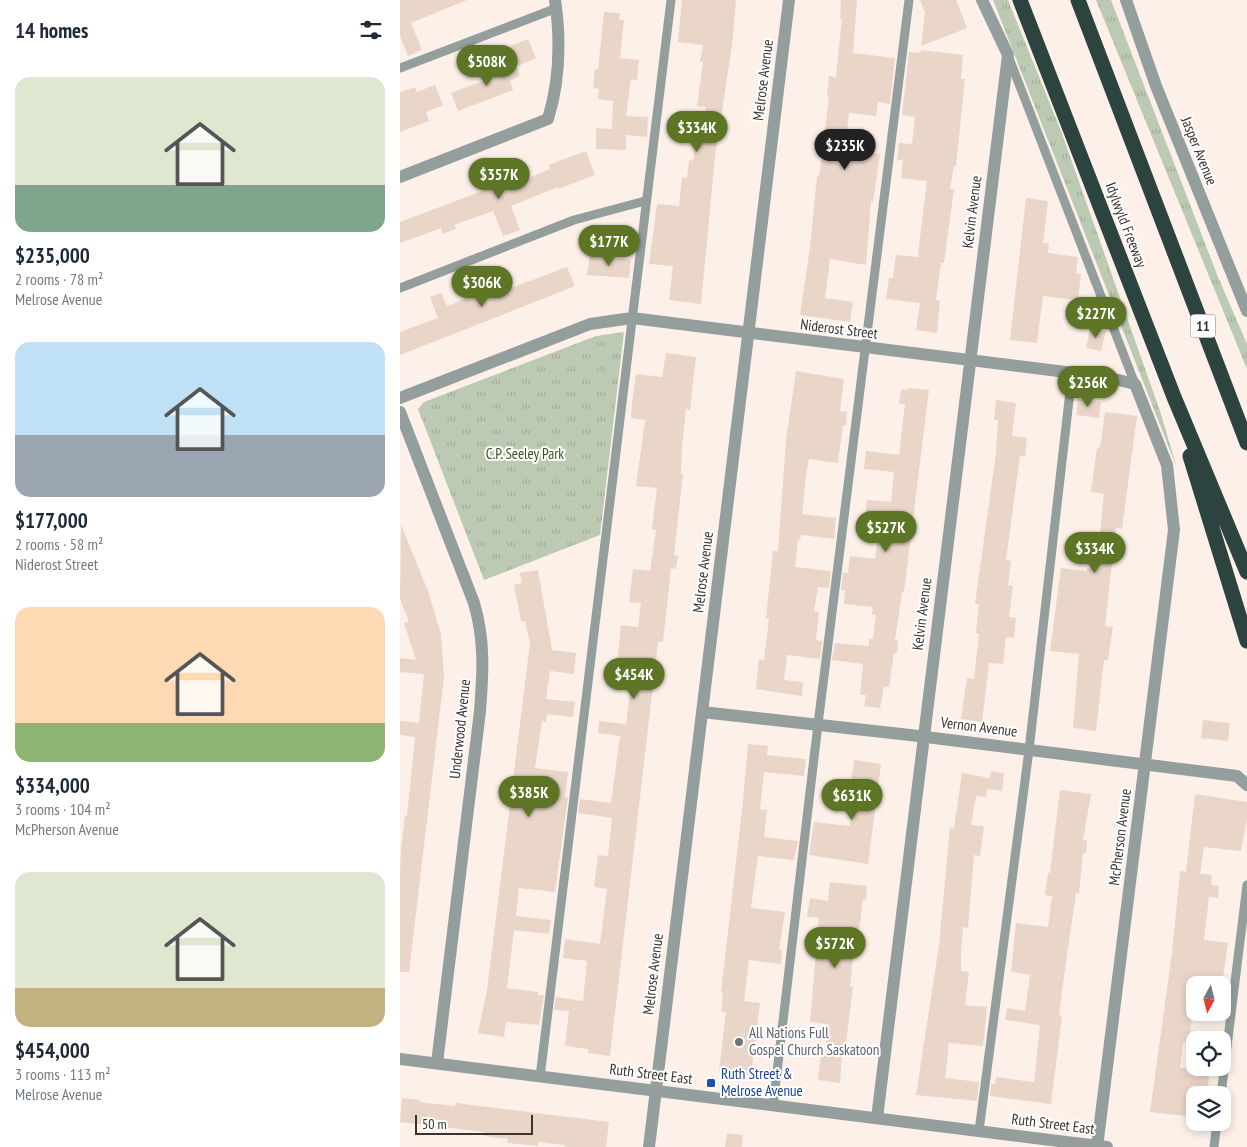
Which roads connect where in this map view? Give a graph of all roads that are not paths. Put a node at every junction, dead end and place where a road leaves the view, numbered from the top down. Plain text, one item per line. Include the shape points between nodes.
1 (671, 0) edge
2 (789, 0) edge
3 (909, 0) edge
4 (982, 0) edge
5 (1020, 0) edge
6 (1078, 0) edge
7 (1126, 0) edge
8 (556, 4) edge
9 (1008, 55) junction
10 (400, 68) edge
11 (400, 177) edge
12 (645, 201) junction
13 (400, 288) edge
14 (1247, 311) edge
15 (632, 318) junction
16 (748, 334) junction
17 (867, 348) junction
18 (969, 361) junction
19 (1220, 373) junction
20 (1072, 374) junction
21 (1135, 384) junction
22 (1174, 397) junction
23 (400, 398) edge
24 (400, 412) edge
25 (1247, 420) edge
26 (1247, 443) edge
27 (1247, 572) edge
28 (1247, 641) edge
29 (702, 712) junction
30 (818, 724) junction
31 (923, 737) junction
32 (1029, 750) junction
33 (1145, 766) junction
34 (1247, 786) edge
35 (1247, 885) edge
36 (400, 1059) edge
37 (437, 1063) junction
38 (540, 1077) junction
39 (1222, 1086) edge
40 (655, 1091) junction
41 (773, 1106) junction
42 (877, 1118) junction
43 (979, 1131) junction
44 (1216, 1131) edge
45 (649, 1147) edge
46 (1100, 1147) edge
47 (1214, 1147) edge

1 - 12 lane
2 - 16 street, Melrose Avenue
3 - 17 lane
4 - 9 street
5 - 22 highway, Idylwyld Freeway
6 - 19 highway, 11
7 - 14 street, Jasper Avenue via 1160,95
8 - 10 lane
8 - 11 street via 560,52 548,119
9 - 18 street, Kelvin Avenue
9 - 21 lane
12 - 13 lane via 574,220
12 - 15 lane
15 - 16 street, Niderost Street
15 - 23 street, Niderost Street via 590,324
15 - 38 lane
16 - 17 street, Niderost Street
16 - 29 street, Melrose Avenue
17 - 18 street, Niderost Street
17 - 30 lane
18 - 20 street, Niderost Street
18 - 31 street, Kelvin Avenue
19 - 25 highway
19 - 26 highway, 11
20 - 21 street, Niderost Street
20 - 32 lane
21 - 33 street, McPherson Avenue via 1167,465 1174,530
22 - 27 highway, Idylwyld Freeway
22 - 28 highway
24 - 37 street, Underwood Avenue via 474,603 484,655
29 - 30 street, Vernon Avenue
29 - 40 street, Melrose Avenue
30 - 31 street, Vernon Avenue
30 - 41 lane
31 - 32 street, Vernon Avenue
31 - 42 street, Kelvin Avenue
32 - 33 street, Vernon Avenue
32 - 43 lane
33 - 34 street, Vernon Avenue via 1237,776
33 - 46 street, McPherson Avenue
35 - 39 lane
36 - 37 street, Ruth Street East
37 - 38 street, Ruth Street East
38 - 40 street, Ruth Street East
40 - 41 street, Ruth Street East
40 - 45 street, Melrose Avenue
41 - 42 street, Ruth Street East
42 - 43 street, Ruth Street East
43 - 46 street, Ruth Street East
44 - 47 lane

